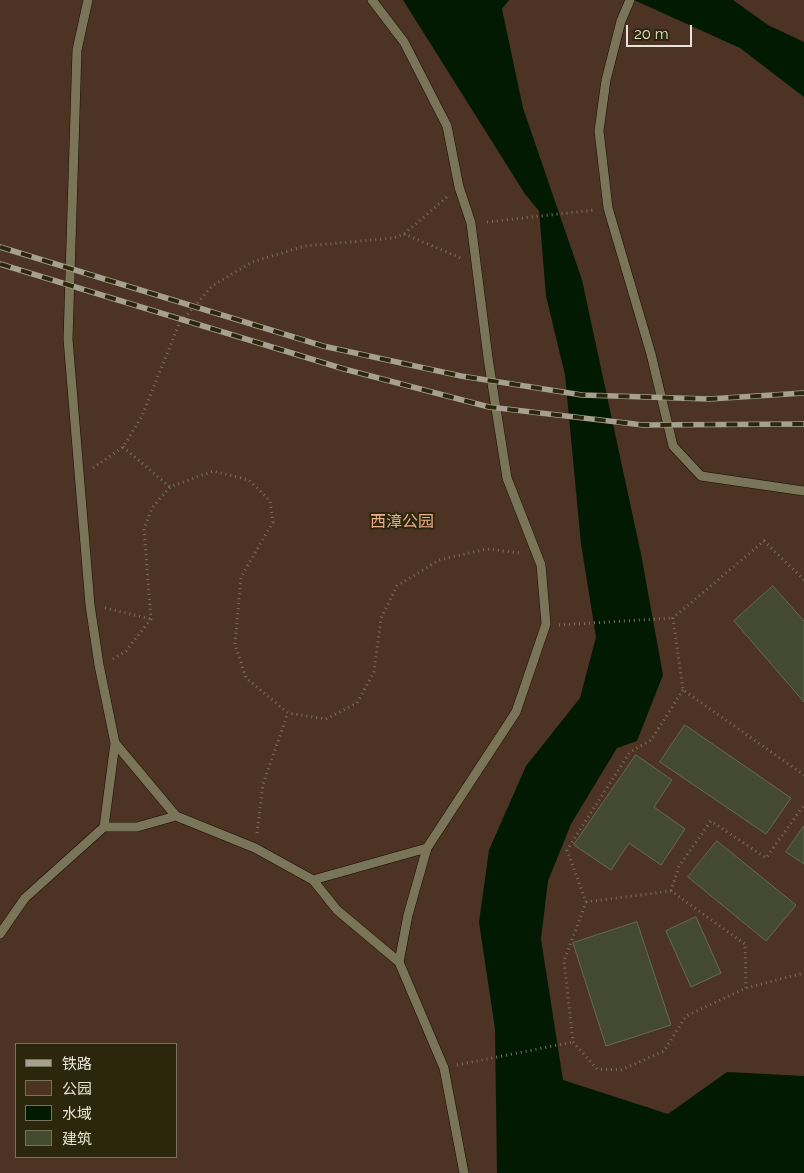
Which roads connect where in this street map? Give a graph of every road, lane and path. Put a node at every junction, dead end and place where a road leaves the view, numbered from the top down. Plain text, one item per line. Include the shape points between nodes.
1 (88, 0) edge
2 (372, 0) edge
3 (630, 0) edge
4 (459, 187) junction
5 (576, 212) dead end
6 (495, 220) dead end
7 (404, 234) junction
8 (475, 263) junction
9 (123, 447) junction
10 (78, 479) junction
11 (170, 488) junction
12 (804, 491) edge
13 (538, 555) junction
14 (804, 580) edge
15 (90, 605) junction
16 (673, 618) junction
17 (151, 619) junction
18 (577, 625) dead end
19 (99, 665) junction
20 (683, 690) junction
21 (288, 713) junction
22 (115, 743) junction
23 (804, 775) edge
24 (804, 805) edge
25 (176, 816) junction
26 (104, 828) junction
27 (254, 848) junction
28 (427, 848) junction
29 (313, 880) junction
30 (671, 891) junction
31 (586, 902) junction
32 (0, 934) edge
33 (399, 962) junction
34 (804, 973) edge
35 (746, 988) junction
36 (573, 1042) junction
37 (444, 1068) junction
38 (464, 1173) edge

1 - 10 lane via 77,50 68,339
2 - 4 lane via 404,42 446,126
3 - 12 lane via 621,21 606,80 599,132 608,208 651,354 673,446 701,476
4 - 7 path
4 - 8 lane via 471,223
5 - 6 path
7 - 8 path
7 - 9 path via 394,238 305,246 252,262 212,286 179,324 142,416
8 - 13 lane via 507,478
9 - 10 path
9 - 11 path
10 - 15 lane
11 - 17 path via 152,508 144,530
11 - 21 path via 213,471 249,480 270,502 273,522 241,577 235,644 246,678
13 - 21 path via 488,549 438,560 397,586 381,618 374,672 356,703 326,719
13 - 28 lane via 546,624 516,712
14 - 16 path via 764,541
15 - 17 path
15 - 19 lane
16 - 18 path
16 - 20 path
17 - 19 path via 126,651
19 - 22 lane
20 - 23 path
20 - 31 path via 651,740 630,752 567,850
21 - 27 path via 263,784
22 - 25 lane
22 - 26 lane
24 - 30 path via 766,858 711,821 679,866
25 - 26 lane via 137,828
25 - 27 lane
26 - 32 lane via 25,898
27 - 29 lane
28 - 29 lane
28 - 33 lane
29 - 33 lane via 337,910
30 - 31 path
30 - 35 path via 745,944
31 - 36 path via 564,962
33 - 37 lane
34 - 35 path
35 - 36 path via 686,1016 664,1051 621,1070 598,1069
36 - 37 path
37 - 38 lane

